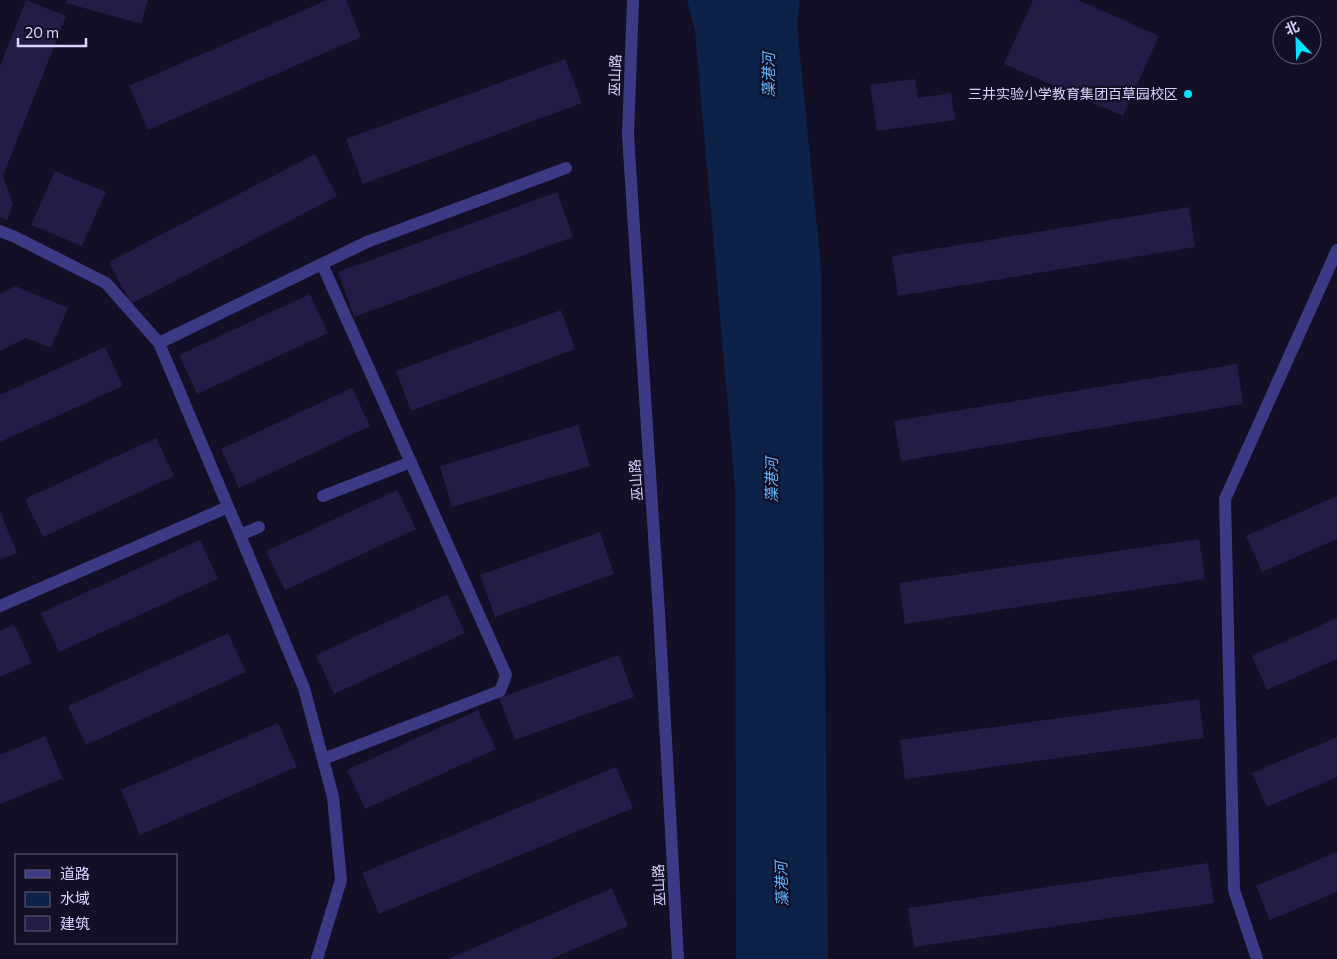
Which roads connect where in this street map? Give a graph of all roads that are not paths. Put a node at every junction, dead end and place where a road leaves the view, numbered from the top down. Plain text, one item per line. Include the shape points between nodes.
1 (633, 0) edge
2 (566, 168) dead end
3 (0, 231) edge
4 (1337, 250) edge
5 (322, 264) junction
6 (159, 343) junction
7 (411, 462) junction
8 (323, 496) dead end
9 (228, 507) junction
10 (259, 527) dead end
11 (240, 535) junction
12 (0, 606) edge
13 (323, 759) junction
14 (317, 959) edge
15 (678, 959) edge
16 (1257, 959) edge

1 - 15 street, 巫山路 via 628,135
2 - 5 street via 367,242
3 - 6 street via 106,282
4 - 16 street via 1225,500 1234,890
5 - 6 street
5 - 7 street
6 - 9 street
7 - 8 street
7 - 13 street via 506,675 500,691
9 - 11 street
9 - 12 street
10 - 11 street
11 - 13 street via 304,688
13 - 14 street via 333,798 342,880

